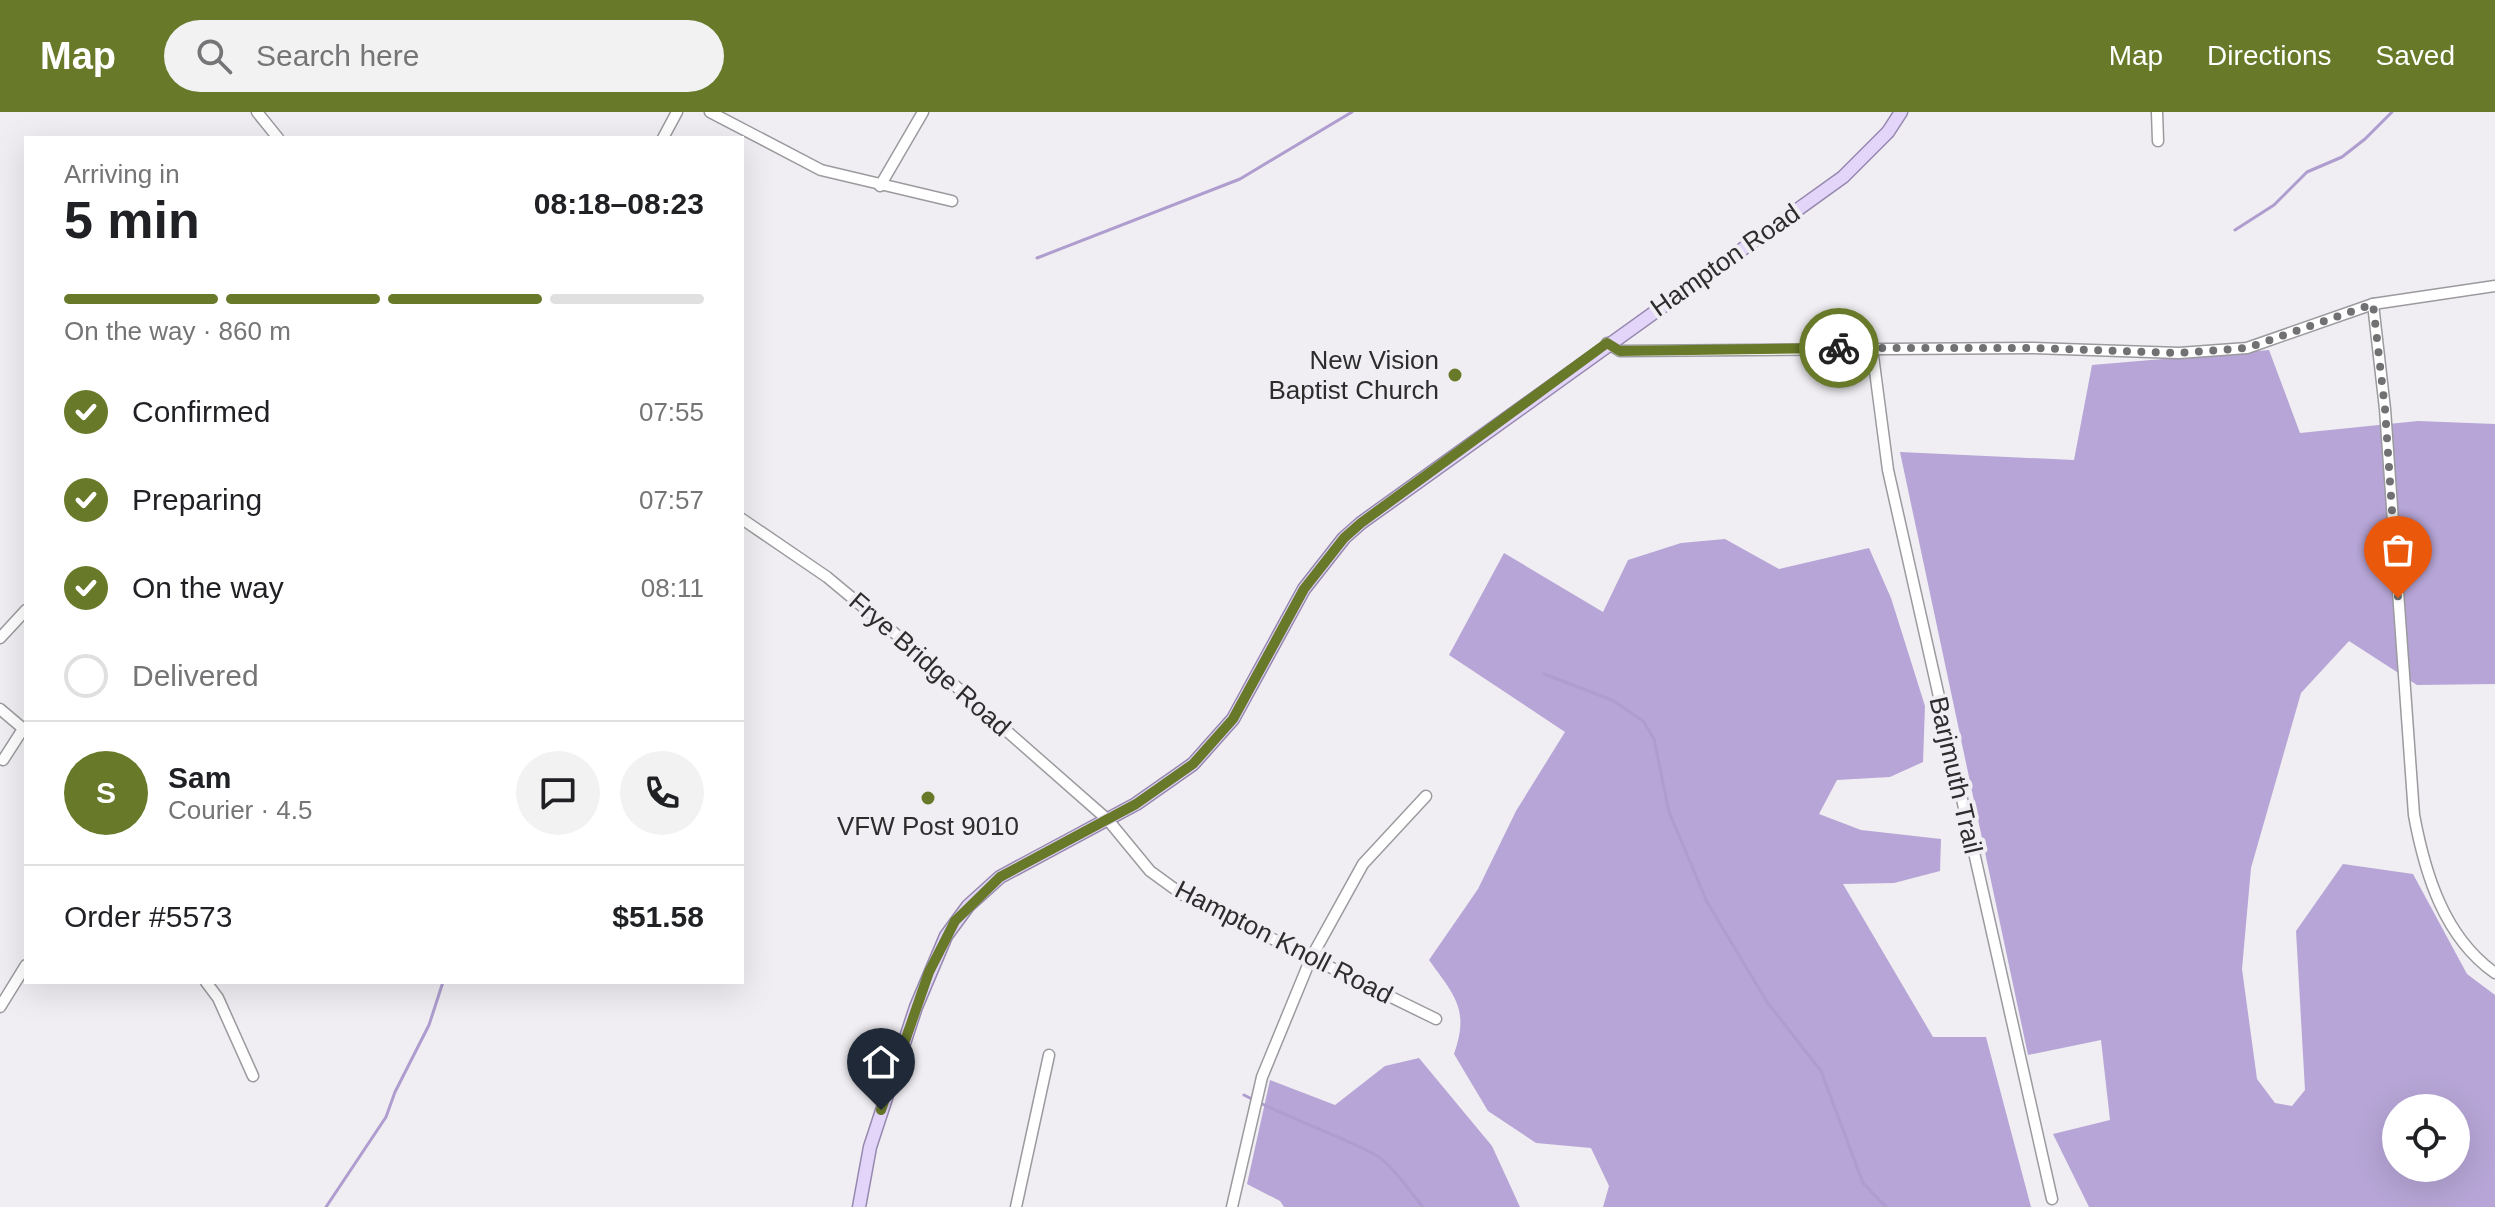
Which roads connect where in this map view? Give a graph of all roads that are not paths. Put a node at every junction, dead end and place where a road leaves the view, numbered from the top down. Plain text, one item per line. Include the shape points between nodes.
1 (257, 112) edge
2 (677, 112) edge
3 (710, 112) edge
4 (923, 112) edge
5 (1901, 112) edge
6 (2157, 112) edge
7 (276, 136) edge
8 (664, 136) edge
9 (2158, 141) dead end
10 (880, 186) junction
11 (952, 201) dead end
12 (2495, 286) edge
13 (2373, 304) junction
14 (1607, 343) junction
15 (1872, 348) junction
16 (744, 520) edge
17 (24, 612) edge
18 (0, 638) edge
19 (0, 709) edge
20 (24, 730) edge
21 (3, 760) dead end
22 (1426, 796) dead end
23 (1108, 820) junction
24 (1311, 958) junction
25 (24, 968) edge
26 (2495, 973) edge
27 (208, 984) edge
28 (0, 1007) edge
29 (1436, 1019) dead end
30 (1049, 1055) dead end
31 (253, 1076) dead end
32 (2052, 1199) dead end
33 (859, 1207) edge
34 (1016, 1207) edge
35 (1232, 1207) edge

1 - 7 street
2 - 8 street
3 - 10 street via 809,165
4 - 10 street
5 - 14 main road, Hampton Road via 1843,177
6 - 9 street
10 - 11 street
12 - 13 street
13 - 15 street via 2247,348 2179,353
13 - 26 street via 2416,828 2423,862 2452,927 2472,957
14 - 15 street via 1620,351
14 - 23 main road, Hampton Road via 1344,538 1304,589 1216,741 1168,783
15 - 32 street, Barjmuth Trail via 1888,470
16 - 23 street, Frye Bridge Road via 850,595
17 - 18 street
19 - 20 street
20 - 21 street
22 - 24 street via 1363,864
23 - 24 street, Hampton Knoll Road via 1150,871 1183,895
23 - 33 main road, Hampton Road via 1000,877 950,929 929,972 886,1096
24 - 29 street, Hampton Knoll Road
24 - 35 street via 1262,1077
25 - 28 street
27 - 31 street
30 - 34 street

